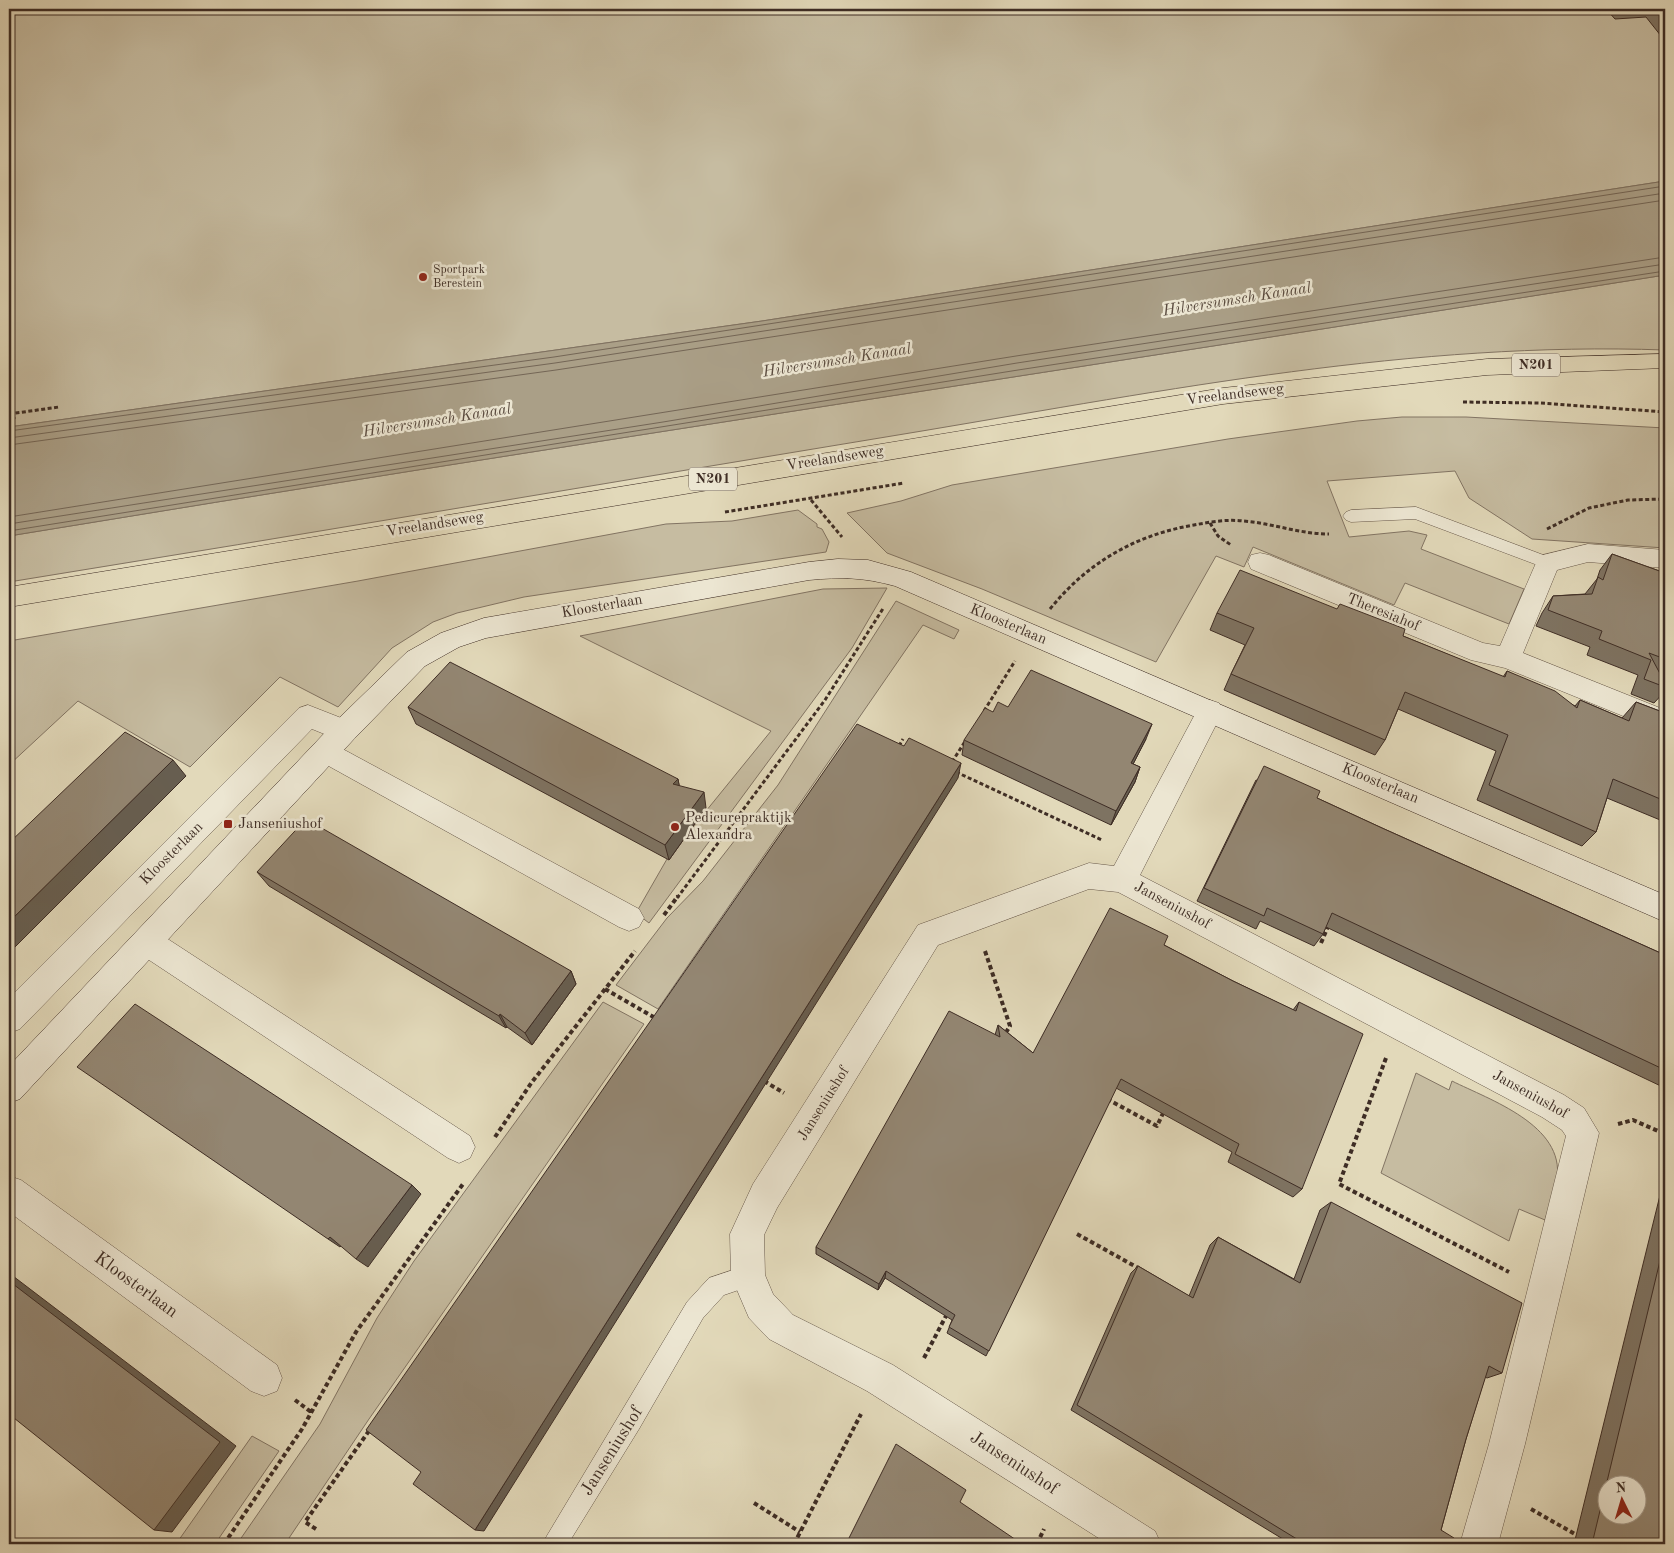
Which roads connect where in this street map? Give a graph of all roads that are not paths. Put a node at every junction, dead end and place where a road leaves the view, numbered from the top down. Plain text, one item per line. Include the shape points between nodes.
1 (1665, 361) edge
2 (1352, 516) dead end
3 (1538, 559) junction
4 (1665, 559) edge
5 (1260, 562) dead end
6 (9, 598) edge
7 (1508, 658) junction
8 (1210, 711) junction
9 (1665, 722) edge
10 (335, 741) junction
11 (1128, 867) junction
12 (1665, 909) edge
13 (629, 918) dead end
14 (147, 942) junction
15 (9, 1019) edge
16 (14, 1074) edge
17 (458, 1147) dead end
18 (9, 1192) edge
19 (748, 1276) junction
20 (264, 1378) dead end
21 (554, 1544) edge
22 (1142, 1544) edge
23 (1479, 1544) edge

1 - 6 main road, Vreelandseweg / N201 via 1487,367 1223,396
2 - 3 lane via 1416,513
3 - 4 street via 1588,553
3 - 7 street
5 - 7 street, Theresiahof via 1480,653
7 - 9 street, Theresiahof
8 - 10 street, Kloosterlaan via 902,579 868,569 838,568 484,628 450,640 416,659
8 - 11 street
8 - 12 street, Kloosterlaan
10 - 13 street, Kloosterlaan
10 - 14 street, Kloosterlaan
10 - 15 street, Kloosterlaan via 308,716
11 - 19 street, Janseniushof via 1089,876 928,934 765,1196 747,1234
11 - 23 street, Janseniushof via 1307,976 1554,1106 1573,1119 1583,1133
14 - 16 street, Kloosterlaan
14 - 17 street
18 - 20 street, Kloosterlaan
19 - 21 lane, Janseniushof via 717,1286 695,1310
19 - 22 street, Janseniushof via 761,1306 782,1327 893,1386

